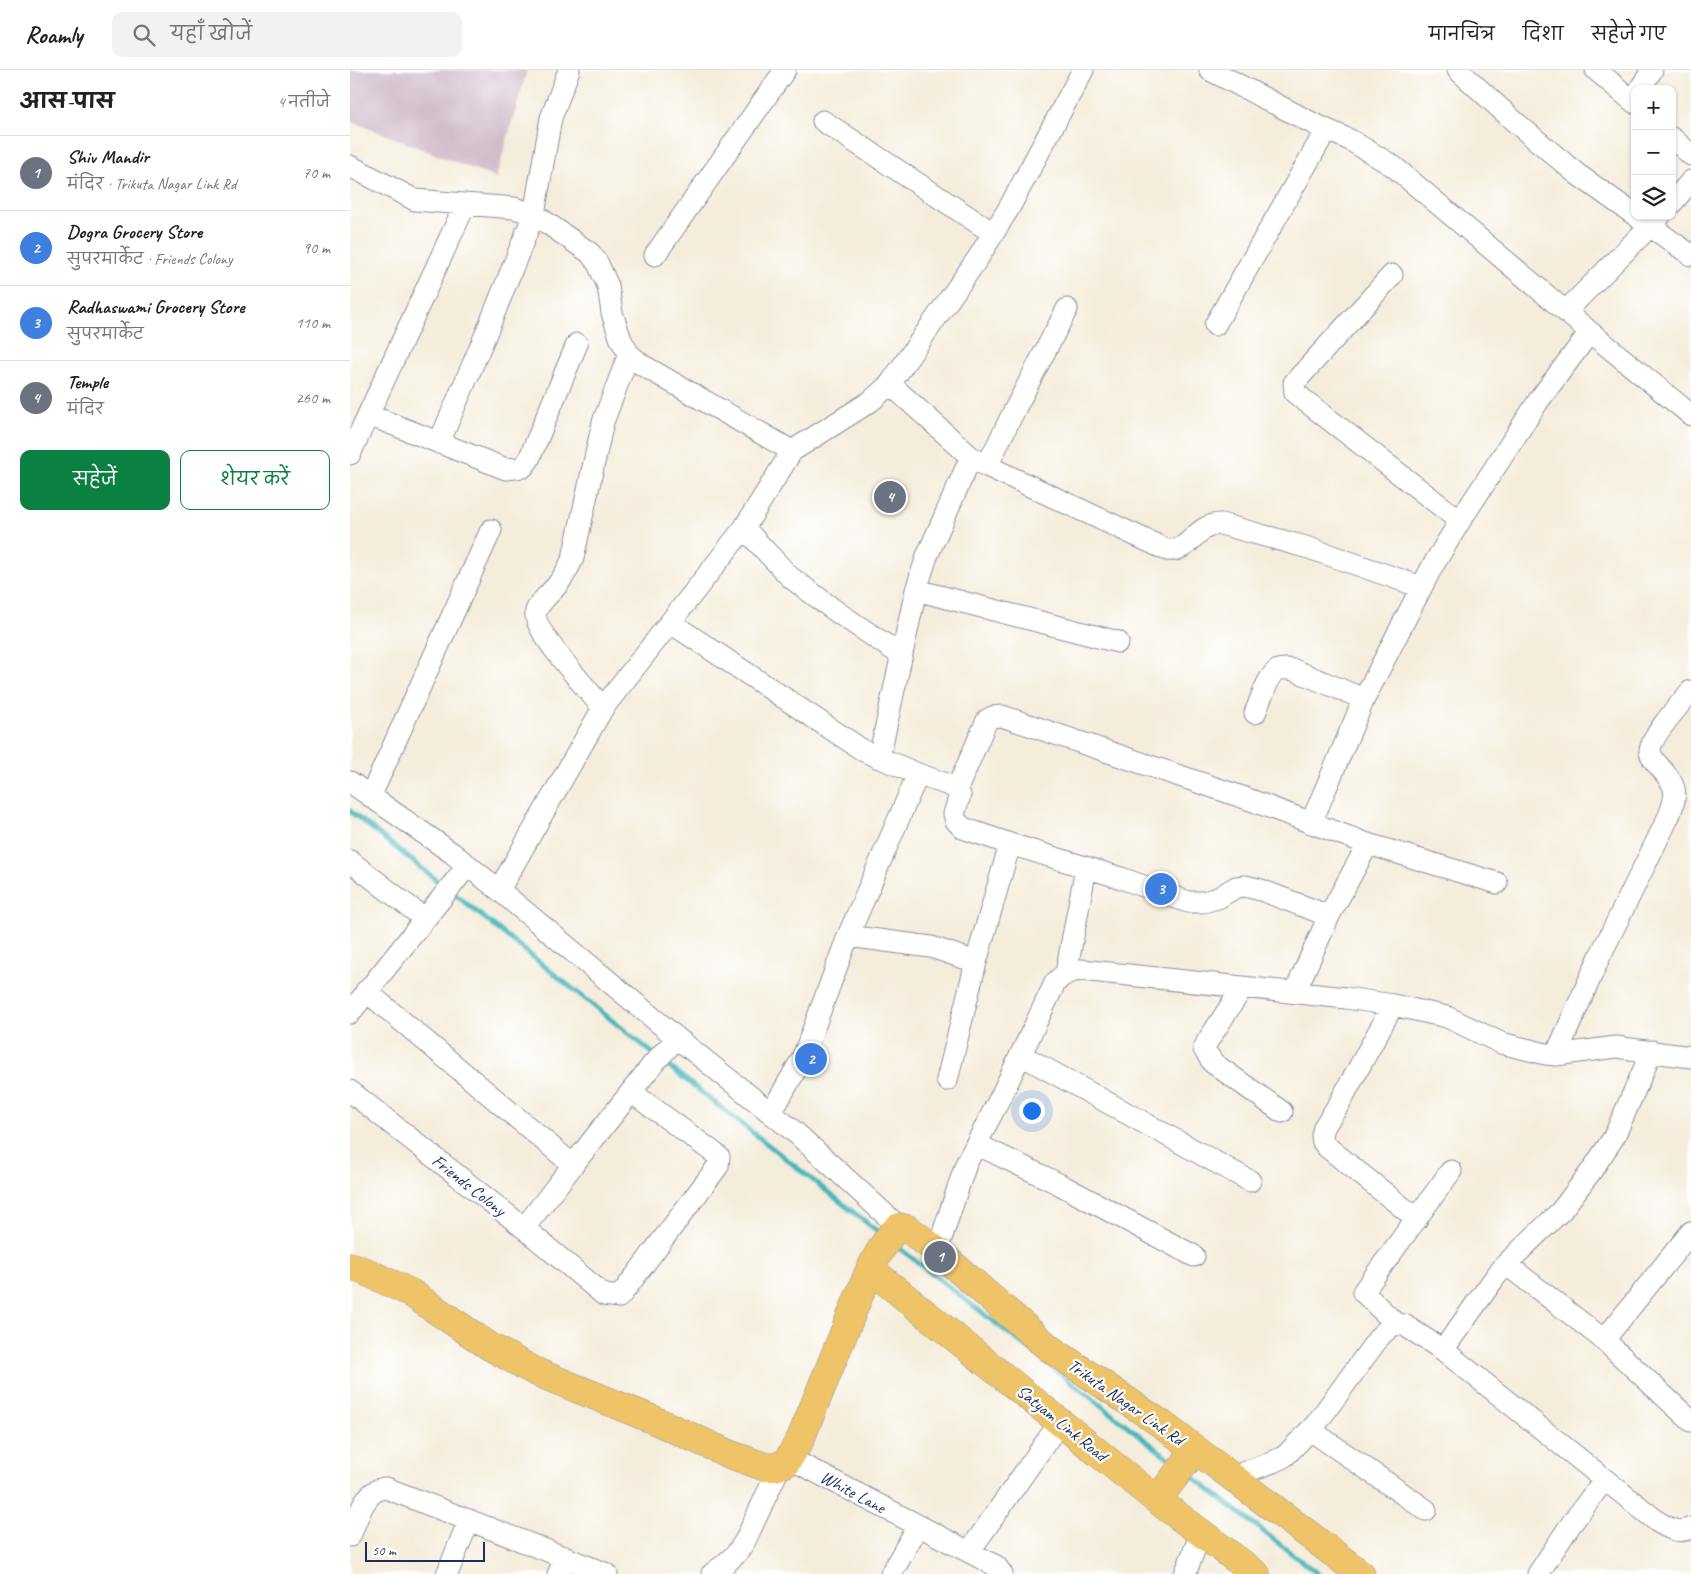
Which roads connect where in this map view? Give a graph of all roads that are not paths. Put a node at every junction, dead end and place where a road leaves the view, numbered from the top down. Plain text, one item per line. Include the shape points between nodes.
1 (569, 70) edge
2 (785, 70) edge
3 (1084, 70) edge
4 (1210, 70) edge
5 (1458, 70) edge
6 (1596, 70) edge
7 (1652, 70) edge
8 (1643, 85) edge
9 (1631, 95) edge
10 (823, 121) dead end
11 (1326, 130) junction
12 (1676, 142) edge
13 (1691, 155) edge
14 (350, 166) edge
15 (1691, 181) edge
16 (1676, 198) edge
17 (465, 205) junction
18 (1631, 208) edge
19 (534, 214) junction
20 (1644, 220) edge
21 (1648, 220) edge
22 (993, 233) junction
23 (655, 255) dead end
24 (1691, 255) edge
25 (1392, 275) dead end
26 (1067, 310) dead end
27 (1566, 311) junction
28 (1215, 325) dead end
29 (1590, 332) junction
30 (577, 344) dead end
31 (629, 354) junction
32 (890, 384) junction
33 (369, 414) junction
34 (1691, 415) edge
35 (439, 442) junction
36 (792, 451) junction
37 (350, 454) edge
38 (979, 462) junction
39 (1460, 521) junction
40 (744, 528) junction
41 (491, 530) dead end
42 (1421, 587) junction
43 (916, 590) junction
44 (671, 623) junction
45 (1118, 642) dead end
46 (901, 655) junction
47 (1691, 691) edge
48 (1364, 699) junction
49 (603, 708) junction
50 (1255, 713) dead end
51 (879, 758) junction
52 (918, 774) junction
53 (350, 782) edge
54 (957, 789) junction
55 (371, 795) junction
56 (1312, 822) junction
57 (1010, 844) junction
58 (1368, 844) junction
59 (350, 861) edge
60 (1086, 868) junction
61 (461, 872) junction
62 (1498, 884) dead end
63 (499, 890) junction
64 (1329, 916) junction
65 (425, 919) junction
66 (848, 936) junction
67 (976, 962) junction
68 (1066, 974) junction
69 (1243, 987) junction
70 (366, 991) junction
71 (1295, 992) junction
72 (1393, 1005) junction
73 (350, 1013) edge
74 (665, 1051) junction
75 (1652, 1051) junction
76 (1021, 1055) junction
77 (1556, 1055) junction
78 (1691, 1057) edge
79 (947, 1080) dead end
80 (350, 1091) edge
81 (631, 1092) junction
82 (1282, 1112) dead end
83 (771, 1113) junction
84 (976, 1144) junction
85 (573, 1165) junction
86 (1452, 1171) dead end
87 (1250, 1181) dead end
88 (1418, 1219) junction
89 (524, 1228) junction
90 (896, 1229) junction
91 (1691, 1232) edge
92 (937, 1251) junction
93 (1194, 1256) dead end
94 (873, 1263) junction
95 (1506, 1264) junction
96 (350, 1266) edge
97 (1396, 1324) junction
98 (1604, 1340) junction
99 (1443, 1350) junction
100 (1691, 1421) edge
101 (1060, 1422) junction
102 (1316, 1424) junction
103 (1191, 1456) junction
104 (784, 1462) junction
105 (1232, 1477) junction
106 (1604, 1480) junction
107 (1162, 1494) junction
108 (1426, 1510) dead end
109 (469, 1520) junction
110 (918, 1526) junction
111 (1691, 1528) edge
112 (1201, 1532) junction
113 (350, 1536) edge
114 (969, 1552) junction
115 (562, 1565) edge
116 (448, 1574) edge
117 (607, 1574) edge
118 (712, 1574) edge
119 (891, 1574) edge
120 (1002, 1574) edge
121 (1185, 1574) edge
122 (1256, 1574) edge
123 (1361, 1574) edge
124 (1538, 1574) edge

1 - 19 street via 551,118
2 - 23 street
3 - 22 street
4 - 11 street
5 - 18 street via 1577,174
6 - 9 street
7 - 8 street
10 - 22 street
11 - 27 street via 1350,140 1393,166
11 - 28 street
12 - 13 street
14 - 17 street via 415,200
15 - 16 street
17 - 19 street via 514,208
17 - 33 street
19 - 31 street via 590,253 598,264 608,286 621,340
19 - 35 street
20 - 27 street
21 - 24 street
22 - 32 street
25 - 39 street via 1294,383 1295,393
26 - 38 street via 1015,409
27 - 29 street
29 - 34 street
29 - 39 street via 1539,400
30 - 35 street via 530,459 523,467 506,469
31 - 36 street
31 - 49 street via 603,422 573,558 536,613 545,638
32 - 36 street via 871,401
32 - 38 street
33 - 35 street
33 - 37 street
36 - 40 street
38 - 42 street via 1167,550 1178,550 1204,528 1221,524 1309,548
38 - 43 street via 927,556
39 - 42 street
40 - 44 street
40 - 46 street via 790,577
41 - 55 street
42 - 48 street
43 - 45 street
43 - 46 street
44 - 49 street
44 - 51 street
46 - 51 street
47 - 77 street via 1658,734 1650,751 1673,784 1676,799
48 - 50 street via 1285,669 1272,675
48 - 56 street
49 - 63 street
51 - 52 street
52 - 54 street
52 - 66 street
53 - 55 street
54 - 56 street via 987,720 1002,716
54 - 57 street via 960,795 954,814 956,821 963,828
55 - 61 street
56 - 58 street
57 - 60 street
57 - 67 street
58 - 62 street
58 - 64 street
59 - 65 street
60 - 64 street via 1188,902 1218,898 1236,887 1245,886
60 - 68 street
61 - 63 street
61 - 65 street
63 - 74 street
64 - 71 street
65 - 70 street
66 - 67 street via 931,947
66 - 83 street via 803,1057
67 - 79 street
68 - 69 street via 1081,970
68 - 76 street via 1055,983
69 - 71 street
69 - 82 street via 1204,1049 1213,1063
70 - 73 street
70 - 85 street
71 - 72 street
72 - 77 street via 1448,1017 1501,1043
72 - 88 street via 1322,1135 1327,1147
74 - 81 street, Friends Colony
74 - 83 street
75 - 77 street via 1616,1047
75 - 78 street
75 - 95 street via 1614,1137 1592,1170 1561,1211
76 - 84 street
76 - 87 street
80 - 89 street, Friends Colony
81 - 85 street, Friends Colony
81 - 89 street via 719,1157 718,1166 624,1292 618,1297 604,1295
83 - 90 street
84 - 92 street via 966,1164
84 - 93 street
85 - 89 street, Friends Colony
86 - 88 street
88 - 97 street via 1363,1292
90 - 92 main road, Trikuta Nagar Link Rd via 908,1228
90 - 94 main road
91 - 98 street
92 - 103 main road, Trikuta Nagar Link Rd via 1049,1348 1163,1425
94 - 101 main road, Satyam Link Road
94 - 104 main road via 804,1431
95 - 98 street
95 - 99 street
96 - 104 main road via 411,1293 489,1346 534,1371 637,1412 729,1454 765,1467
97 - 99 street via 1404,1325
97 - 102 street via 1380,1336
98 - 100 street
99 - 106 street
101 - 107 main road, Satyam Link Road
101 - 114 street
102 - 105 street via 1285,1456
102 - 108 street via 1319,1436
103 - 105 main road, Trikuta Nagar Link Rd
103 - 107 main road
104 - 110 street, White Lane
104 - 118 street via 745,1542
105 - 123 main road, Trikuta Nagar Link Rd
106 - 111 street via 1668,1528 1684,1532
106 - 124 street
107 - 112 main road, Satyam Link Road
109 - 113 street via 381,1488 368,1498
109 - 115 street
109 - 116 street
110 - 114 street, White Lane
110 - 119 street
112 - 121 street
112 - 122 main road, Satyam Link Road
114 - 120 street, White Lane via 996,1566
115 - 117 street

